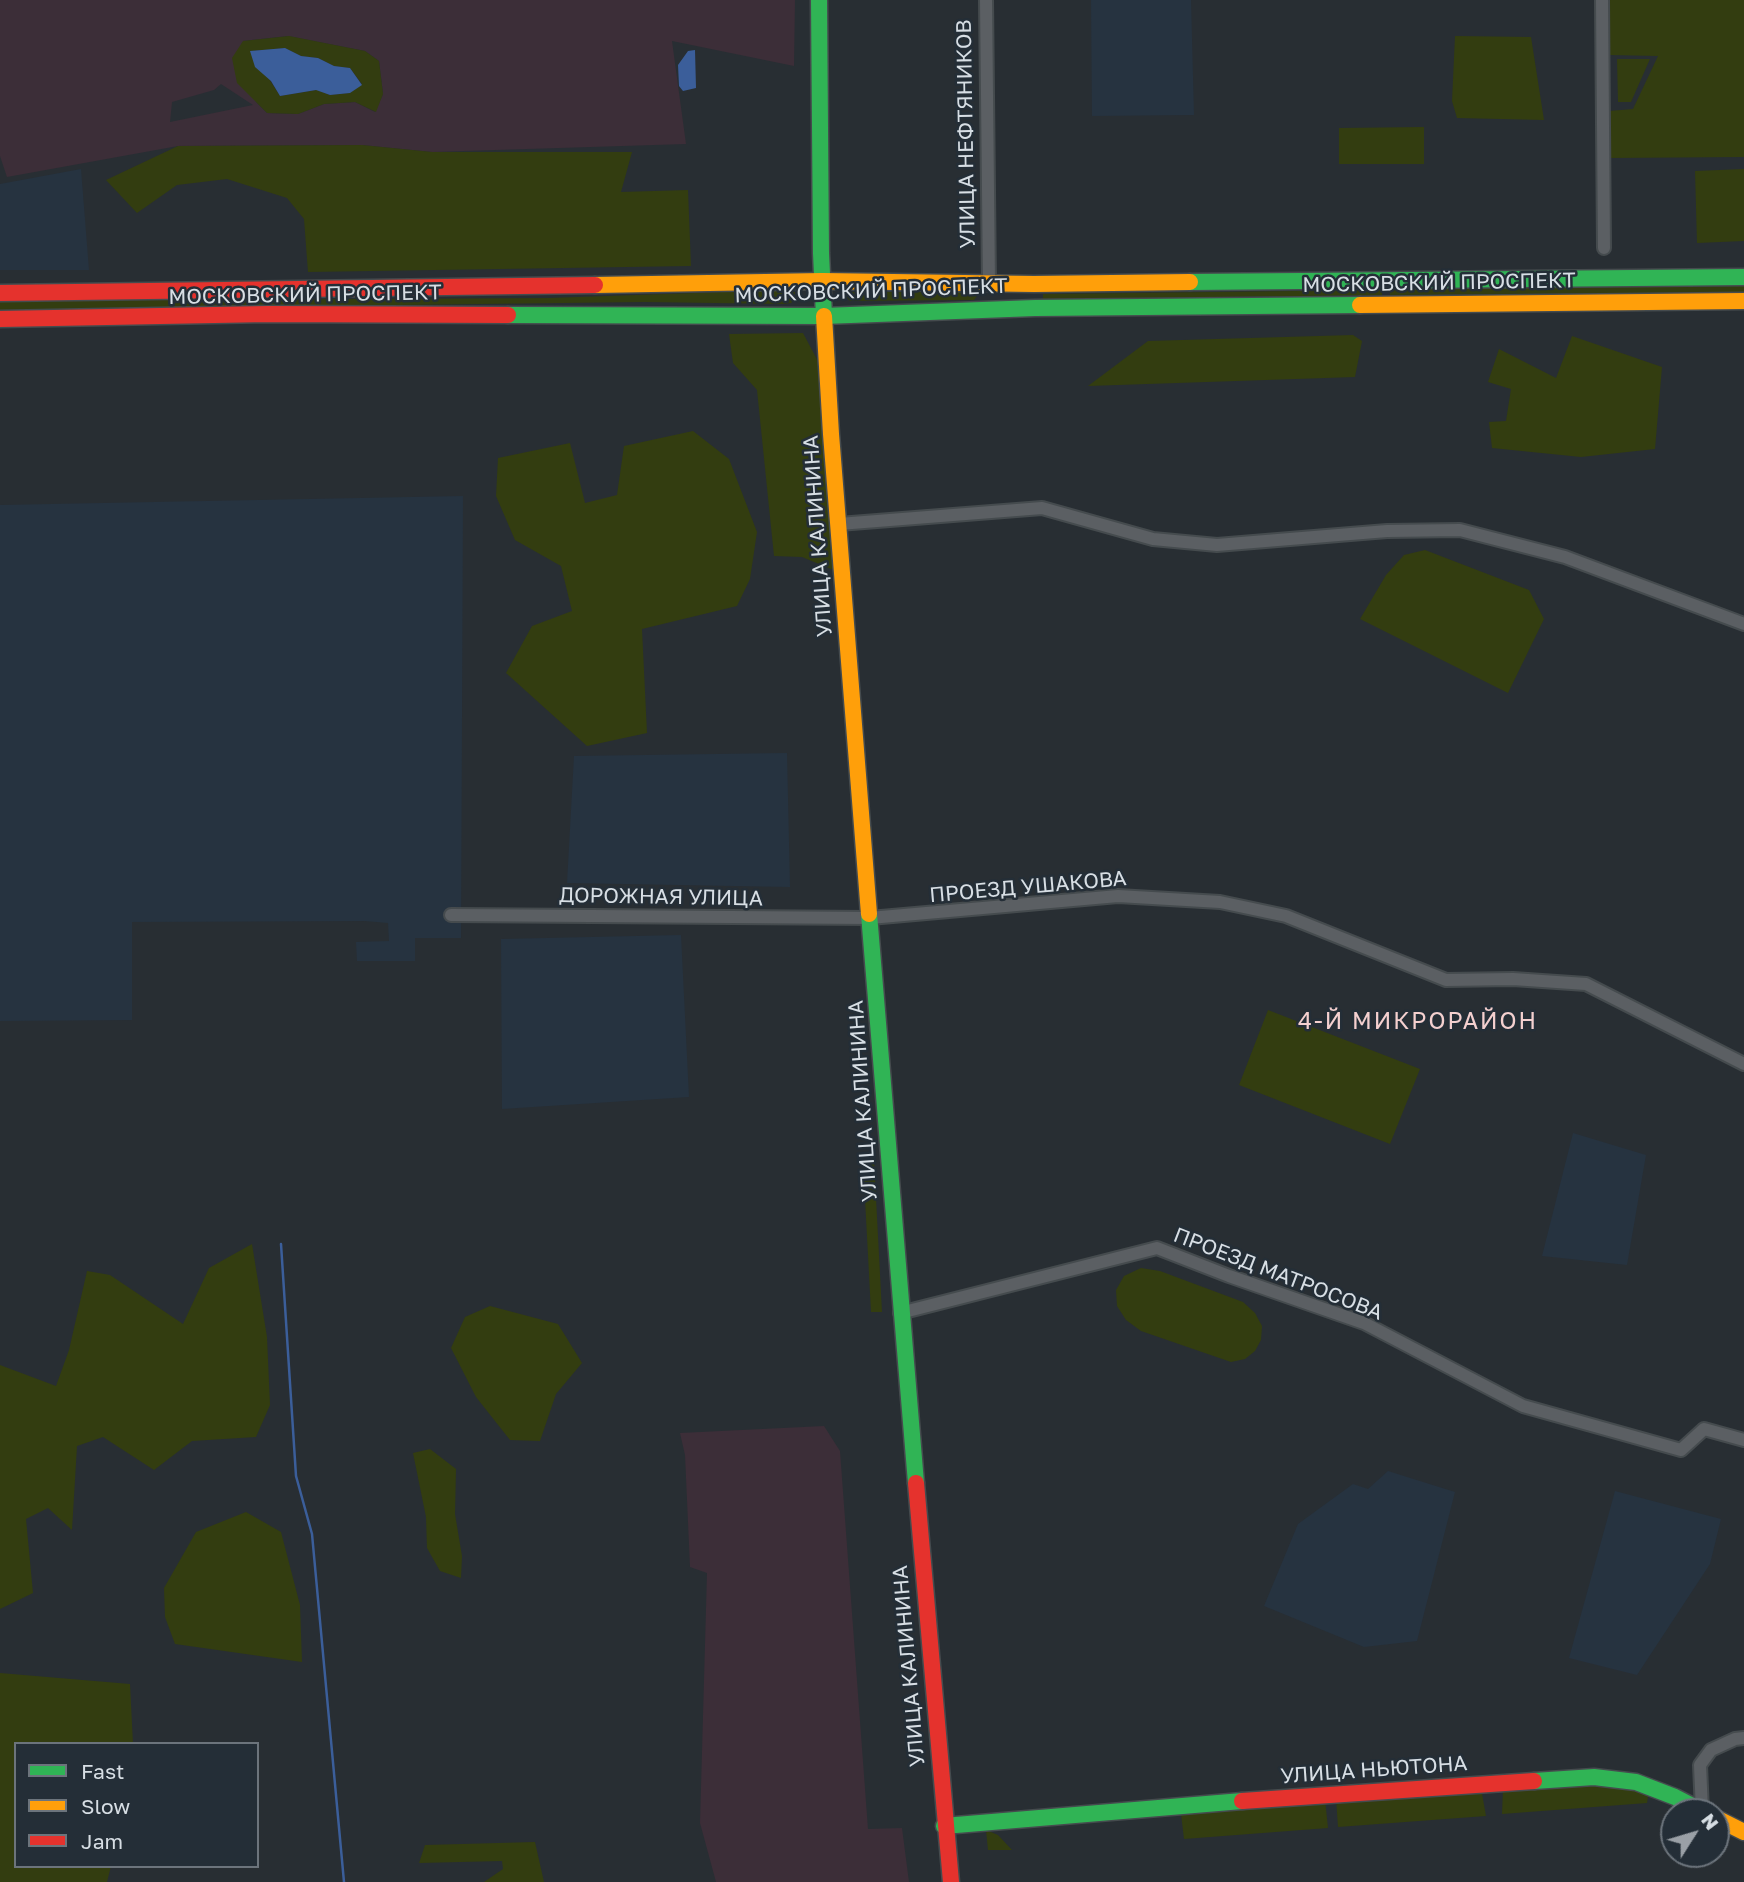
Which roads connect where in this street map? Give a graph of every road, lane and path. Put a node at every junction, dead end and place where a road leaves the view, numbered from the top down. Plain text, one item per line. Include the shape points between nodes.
1 (819, 0) edge
2 (986, 0) edge
3 (1602, 0) edge
4 (1604, 248) dead end
5 (1744, 277) edge
6 (822, 281) junction
7 (989, 284) junction
8 (1034, 284) junction
9 (0, 293) edge
10 (1744, 300) edge
11 (1035, 307) junction
12 (989, 309) junction
13 (824, 316) junction
14 (0, 319) edge
15 (839, 524) junction
16 (1744, 624) edge
17 (451, 915) dead end
18 (870, 918) junction
19 (1744, 1064) edge
20 (901, 1313) junction
21 (1744, 1440) edge
22 (1744, 1738) edge
23 (1677, 1798) edge
24 (1705, 1798) edge
25 (944, 1826) junction
26 (951, 1882) edge

1 - 6 main road, УЛИЦА КАЛИНИНА
2 - 7 street, УЛИЦА НЕФТЯНИКОВ
3 - 4 street
5 - 8 main road, МОСКОВСКИЙ ПРОСПЕКТ
6 - 7 main road, МОСКОВСКИЙ ПРОСПЕКТ
6 - 9 main road, МОСКОВСКИЙ ПРОСПЕКТ
6 - 13 main road, УЛИЦА КАЛИНИНА
7 - 8 main road, МОСКОВСКИЙ ПРОСПЕКТ
7 - 12 main road, УЛИЦА НЕФТЯНИКОВ
8 - 11 main road
10 - 11 main road, МОСКОВСКИЙ ПРОСПЕКТ
11 - 12 main road, МОСКОВСКИЙ ПРОСПЕКТ
12 - 13 main road, МОСКОВСКИЙ ПРОСПЕКТ
13 - 14 main road, МОСКОВСКИЙ ПРОСПЕКТ via 296,314
13 - 15 main road, УЛИЦА КАЛИНИНА
15 - 16 street via 1042,508 1153,539 1217,545 1460,530 1565,557
15 - 18 main road, УЛИЦА КАЛИНИНА
17 - 18 street, ДОРОЖНАЯ УЛИЦА
18 - 19 street, ПРОЕЗД УШАКОВА via 1118,896 1220,902 1286,916 1446,980 1586,984
18 - 20 main road, УЛИЦА КАЛИНИНА
20 - 21 street, ПРОЕЗД МАТРОСОВА via 1157,1248 1364,1323 1523,1406 1681,1450 1704,1429
20 - 25 main road, УЛИЦА КАЛИНИНА
22 - 24 street via 1711,1750 1700,1765
23 - 25 main road, УЛИЦА НЬЮТОНА via 1636,1782 1594,1777 1330,1793
25 - 26 main road, УЛИЦА КАЛИНИНА

